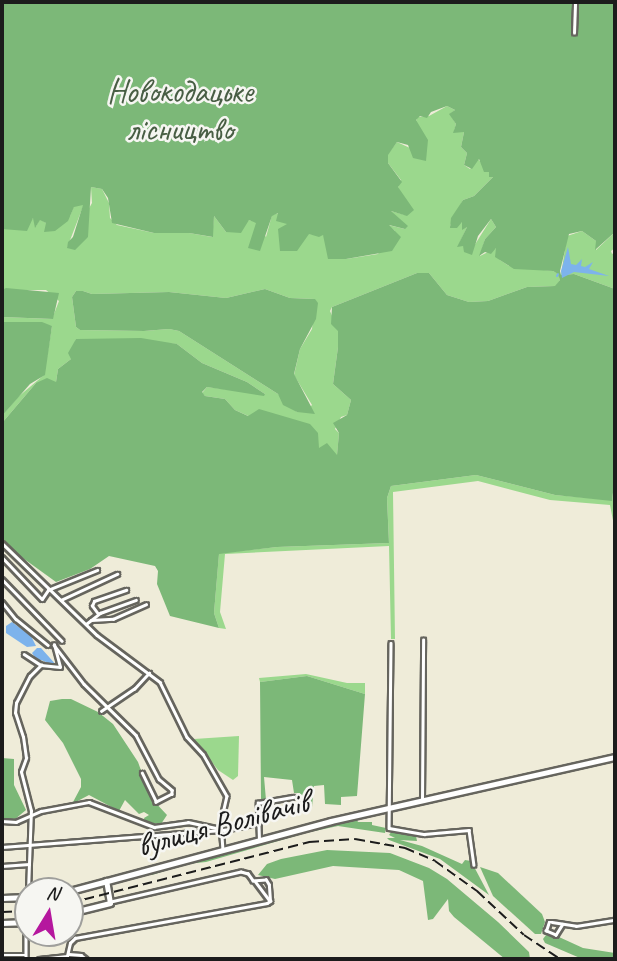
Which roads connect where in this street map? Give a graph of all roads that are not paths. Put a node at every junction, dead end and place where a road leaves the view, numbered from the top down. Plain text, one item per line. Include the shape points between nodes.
1 (575, 2) edge
2 (574, 33) dead end
3 (2, 543) edge
4 (2, 557) edge
5 (97, 570) dead end
6 (117, 574) dead end
7 (2, 579) edge
8 (56, 586) junction
9 (48, 590) junction
10 (126, 590) dead end
11 (56, 596) junction
12 (61, 600) junction
13 (136, 600) dead end
14 (2, 602) edge
15 (146, 604) dead end
16 (98, 614) junction
17 (92, 621) junction
18 (86, 624) junction
19 (62, 640) dead end
20 (423, 640) dead end
21 (391, 643) dead end
22 (48, 645) dead end
23 (24, 654) dead end
24 (41, 665) junction
25 (149, 673) junction
26 (109, 706) junction
27 (101, 711) dead end
28 (615, 757) edge
29 (142, 773) dead end
30 (293, 797) dead end
31 (422, 800) junction
32 (389, 808) junction
33 (31, 815) junction
34 (2, 821) edge
35 (16, 822) junction
36 (30, 822) junction
37 (257, 823) junction
38 (221, 830) junction
39 (259, 840) junction
40 (2, 847) edge
41 (28, 847) junction
42 (223, 850) junction
43 (29, 864) junction
44 (474, 865) dead end
45 (2, 866) edge
46 (29, 877) edge
47 (106, 881) junction
48 (255, 881) junction
49 (84, 887) edge
50 (270, 901) junction
51 (111, 902) junction
52 (84, 909) edge
53 (615, 920) edge
54 (563, 924) junction
55 (69, 954) junction
56 (2, 955) edge
57 (26, 957) edge
58 (85, 958) edge
59 (39, 959) edge
60 (57, 959) edge

1 - 2 street
3 - 9 street
4 - 9 street via 42,599
5 - 8 street
6 - 12 street
7 - 19 street
8 - 9 street
8 - 11 street
9 - 11 street
10 - 16 street via 94,601
11 - 12 street
12 - 18 street
13 - 16 street
14 - 22 street
15 - 17 street via 113,619
16 - 17 street
17 - 18 street
18 - 25 street
20 - 31 street
21 - 32 street
23 - 24 street
24 - 26 street via 60,667 54,645 83,684
24 - 33 street via 25,683 15,713 23,737 26,758 21,772
25 - 26 street
25 - 38 street via 164,688 187,737 225,789
26 - 27 street
26 - 29 street via 136,735 172,794 156,802
28 - 31 street, вулиця Волівачів
30 - 37 street via 258,803
31 - 32 street, вулиця Волівачів
32 - 39 street, вулиця Волівачів
32 - 44 street via 392,829 424,834 469,830
33 - 35 street
33 - 36 street
33 - 38 street via 89,803 154,827 188,821
34 - 35 street
35 - 36 street
36 - 41 street
37 - 38 street
37 - 39 street
38 - 41 street
38 - 42 street
39 - 42 street, вулиця Волівачів
40 - 41 street
41 - 43 street
42 - 47 street, вулиця Волівачів
43 - 45 street
43 - 46 street
47 - 49 street, вулиця Волівачів
47 - 51 street
48 - 50 street
48 - 50 street via 266,880
48 - 51 street via 241,872
50 - 55 street via 75,938
51 - 52 street
53 - 54 street via 585,926
54 - 54 street via 556,934 547,932 549,922
55 - 58 street
55 - 60 street
56 - 57 street
59 - 60 street

